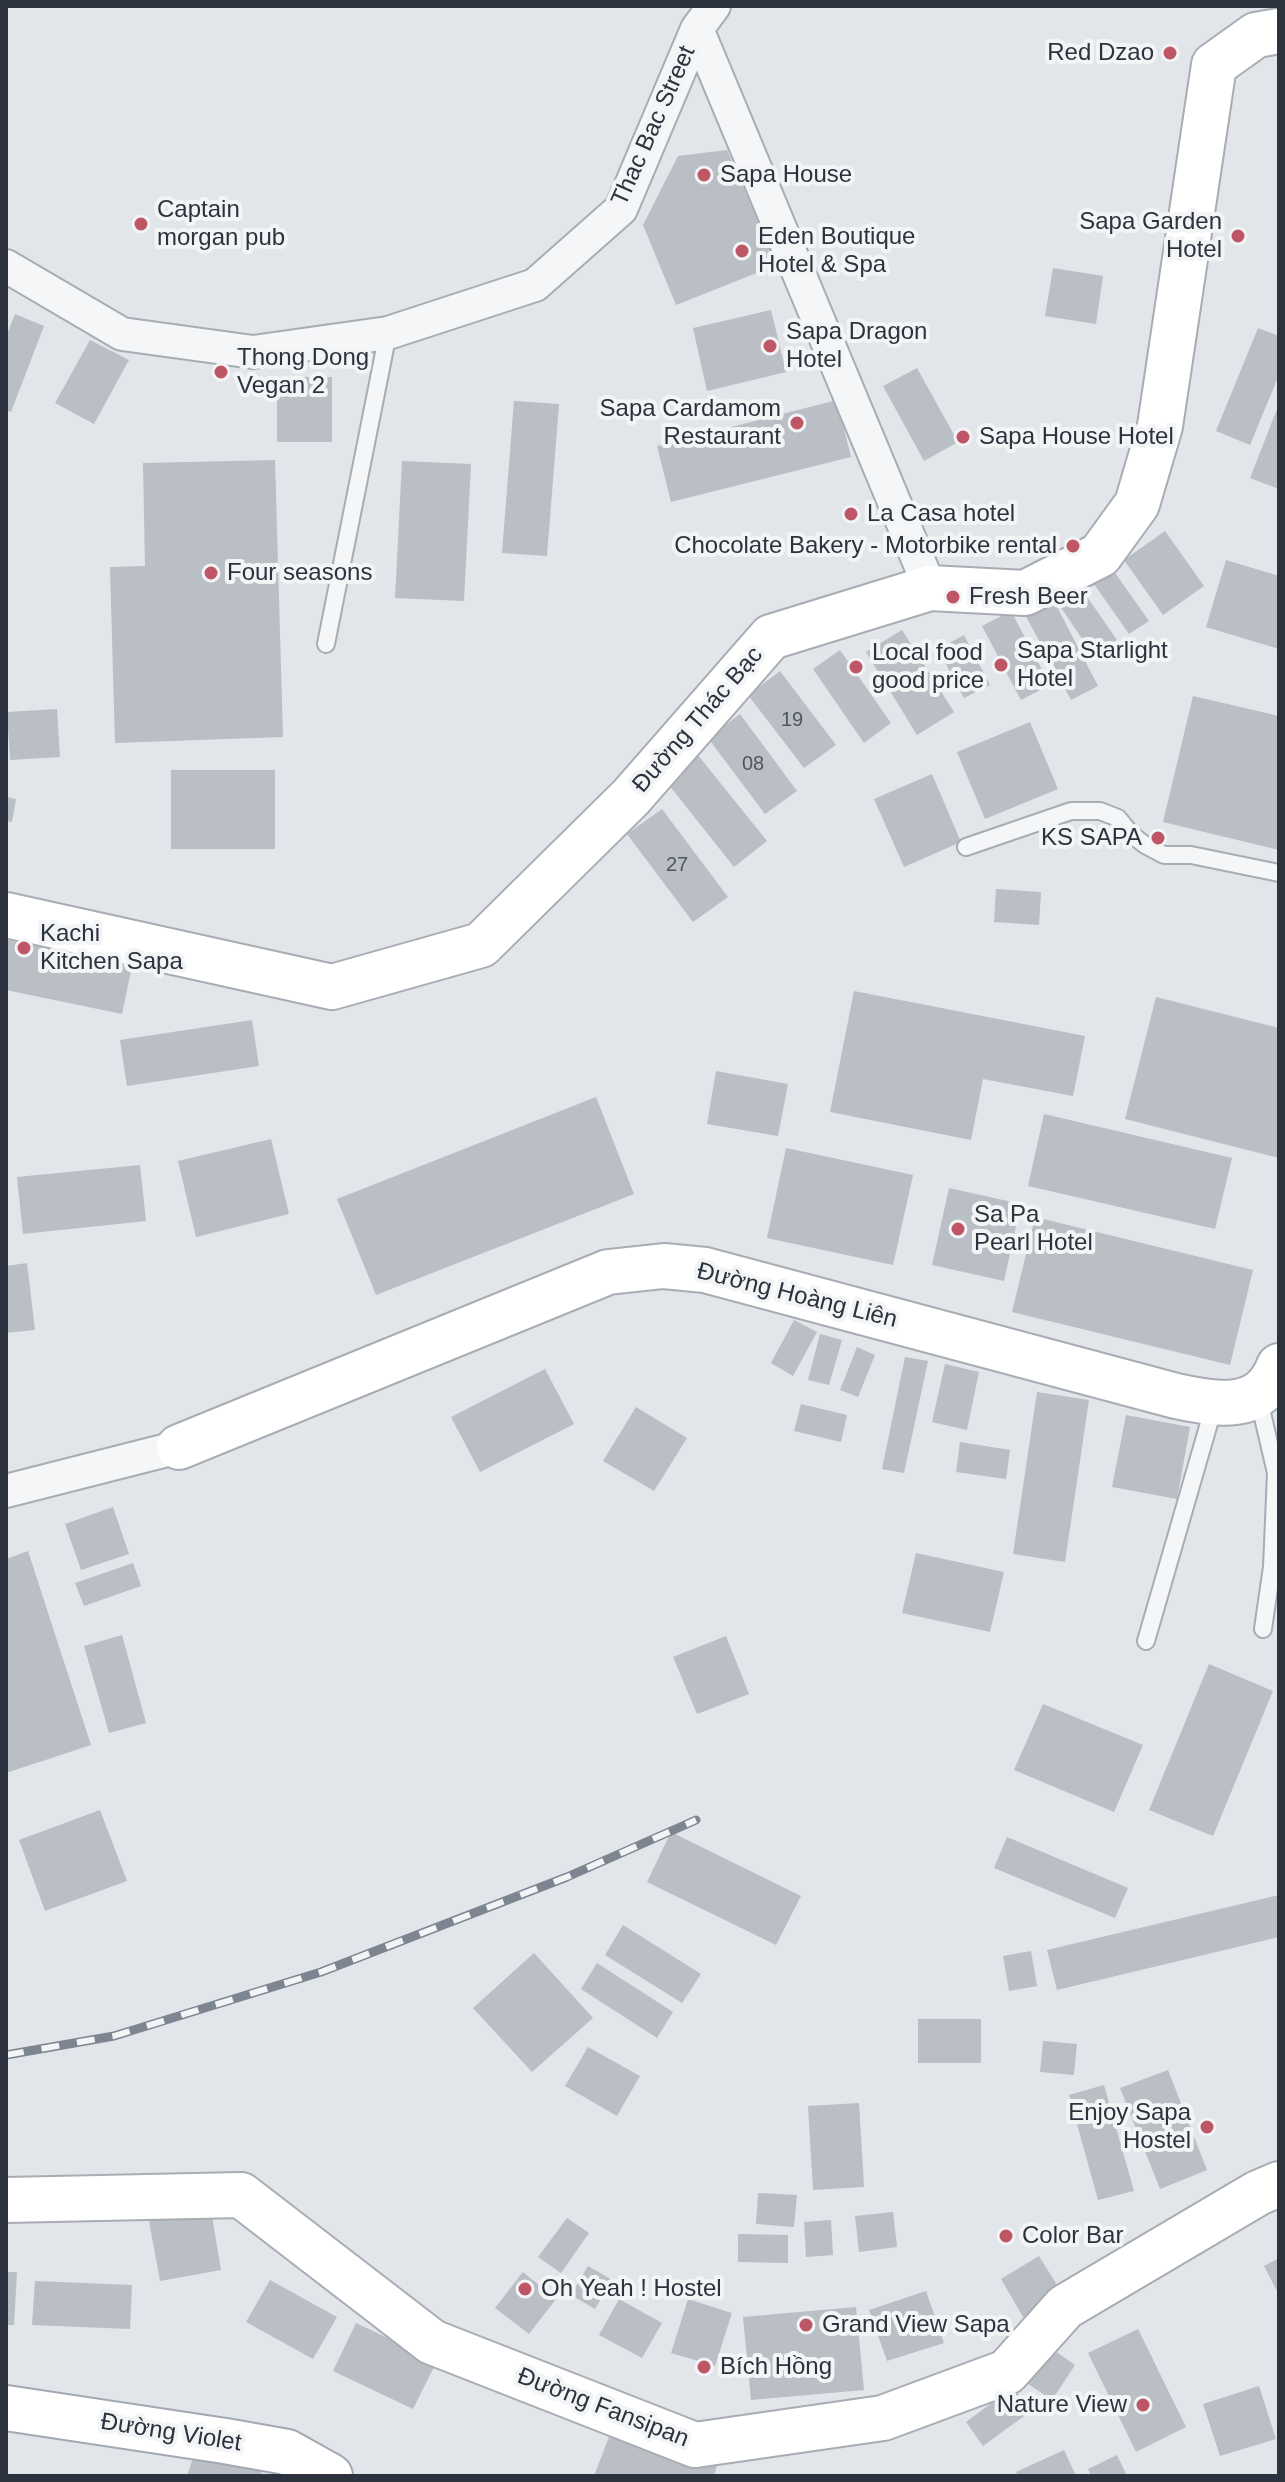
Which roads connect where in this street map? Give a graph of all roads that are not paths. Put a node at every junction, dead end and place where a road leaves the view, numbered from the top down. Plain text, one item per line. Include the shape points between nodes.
1 (706, 17) edge
2 (1279, 31) edge
3 (6, 266) edge
4 (388, 333) junction
5 (930, 588) junction
6 (326, 644) dead end
7 (966, 847) dead end
8 (1279, 873) edge
9 (6, 915) edge
10 (1268, 1380) edge
11 (1215, 1404) junction
12 (179, 1447) joint
13 (6, 1491) edge
14 (1263, 1629) dead end
15 (1146, 1641) dead end
16 (1279, 2184) edge
17 (6, 2200) edge
18 (6, 2408) edge
19 (330, 2476) edge

1 - 4 street, Thac Bac Street via 621,209 535,285
1 - 5 street, Thac Bac Street
2 - 5 street, Đường Thác Bạc via 1256,35 1214,65 1160,426 1137,504 1100,555 1025,593
3 - 4 street, Thac Bac Street via 122,334 253,352
4 - 6 lane
5 - 9 street, Đường Thác Bạc via 771,637 631,797 481,945 332,987
7 - 8 lane via 1071,811 1100,811 1118,818 1138,840 1164,855 1191,855
10 - 11 street, Đường Hoàng Liên via 1240,1402
10 - 14 lane via 1276,1473
11 - 12 street, Đường Hoàng Liên via 705,1270 664,1266 608,1272
11 - 15 lane
12 - 13 street
16 - 17 street, Đường Fansipan via 1065,2307 1007,2372 883,2418 695,2445 432,2342 241,2195
18 - 19 street, Đường Violet via 287,2452

